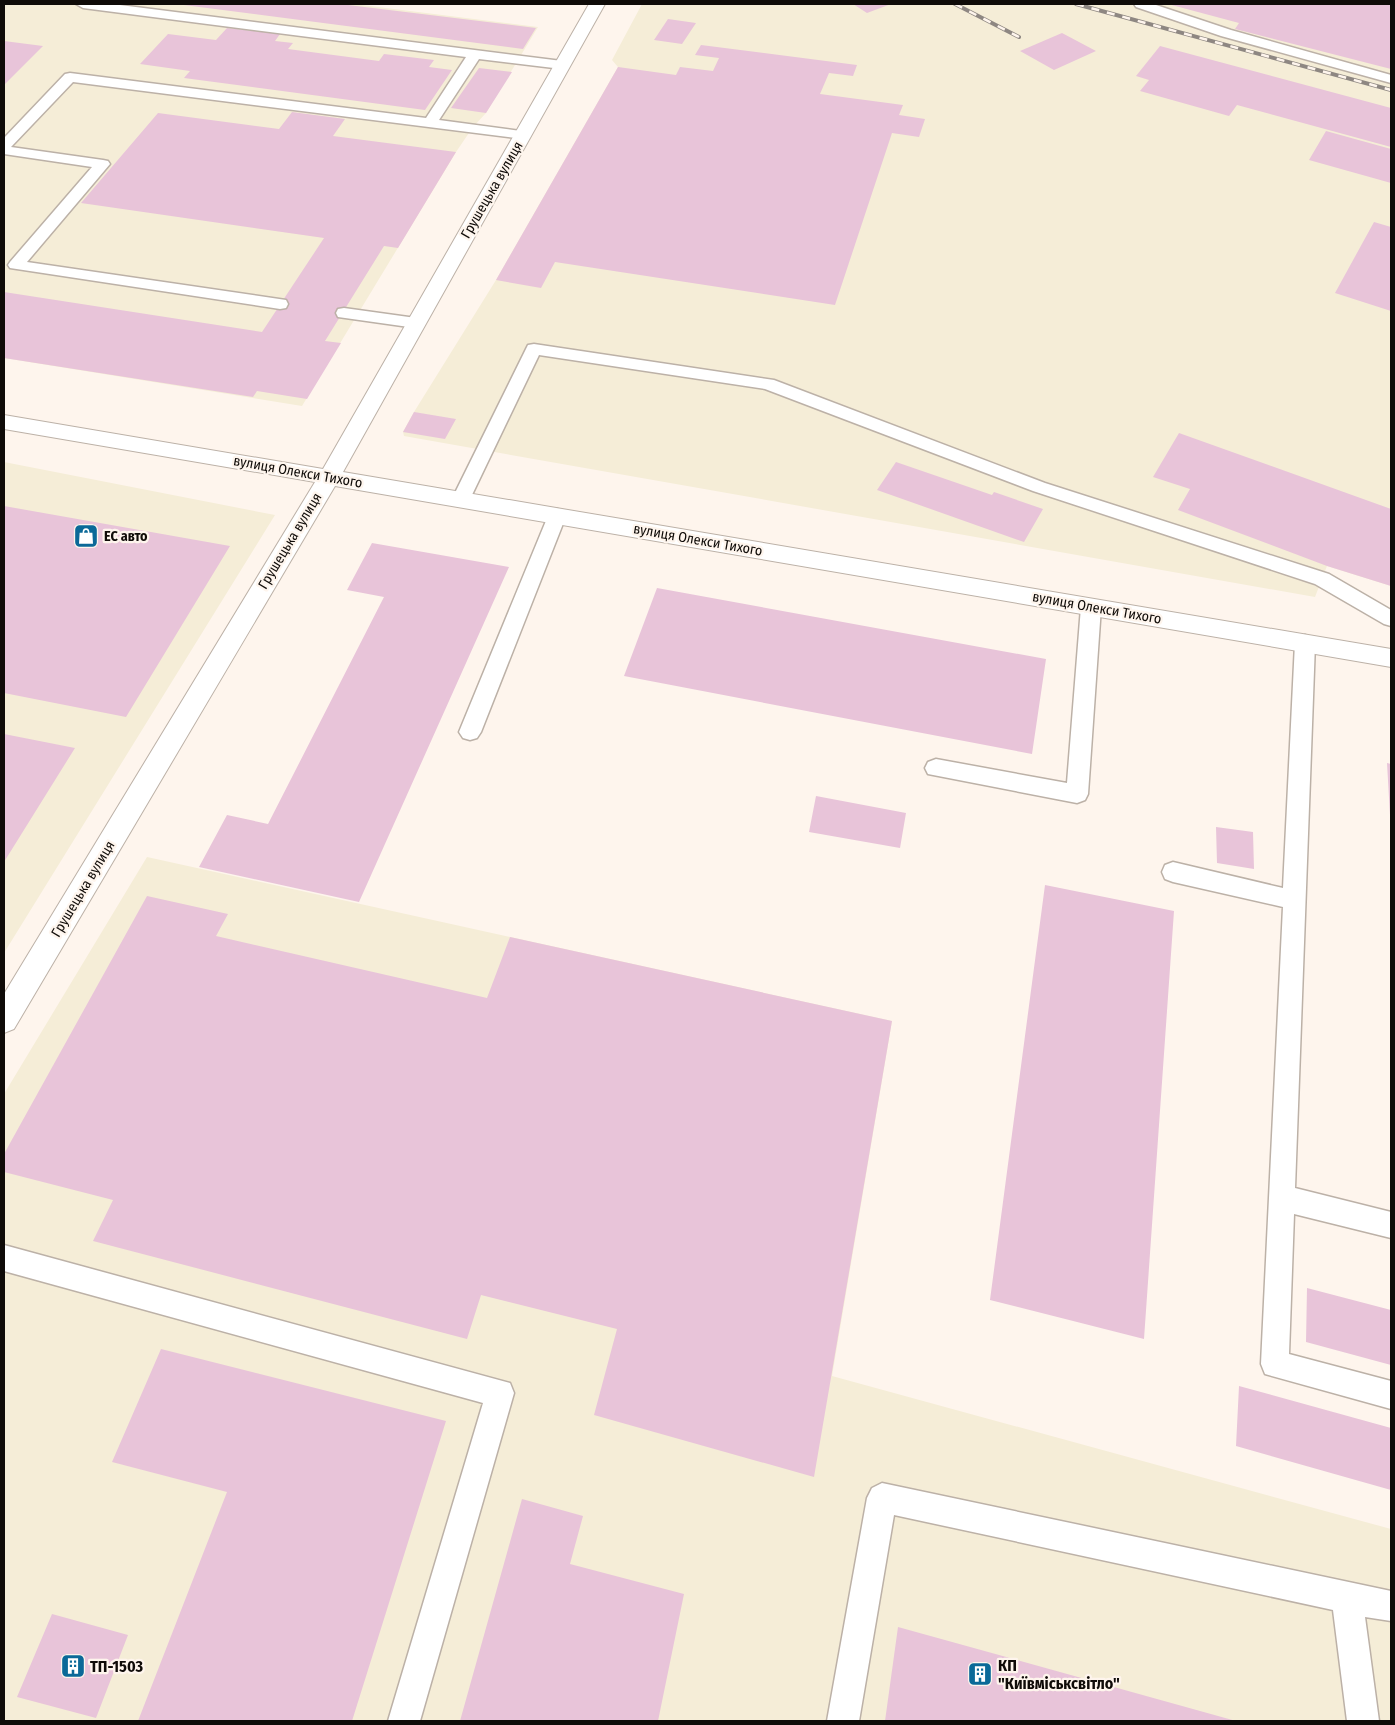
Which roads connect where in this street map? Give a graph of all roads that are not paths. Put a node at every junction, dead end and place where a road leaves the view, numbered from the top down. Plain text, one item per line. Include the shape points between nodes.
1 (83, 4) edge
2 (597, 4) edge
3 (1141, 4) edge
4 (475, 54) junction
5 (562, 65) junction
6 (1391, 79) edge
7 (431, 122) junction
8 (523, 135) junction
9 (4, 146) edge
10 (4, 150) edge
11 (10, 264) edge
12 (280, 304) dead end
13 (344, 314) dead end
14 (416, 323) junction
15 (4, 422) edge
16 (329, 476) junction
17 (461, 499) junction
18 (557, 516) junction
19 (1091, 607) junction
20 (1391, 619) edge
21 (1305, 643) junction
22 (1391, 658) edge
23 (470, 732) dead end
24 (936, 768) dead end
25 (1173, 872) dead end
26 (1294, 900) junction
27 (4, 1020) edge
28 (1282, 1198) junction
29 (1391, 1225) edge
30 (4, 1258) edge
31 (1391, 1395) edge
32 (1348, 1598) junction
33 (1391, 1606) edge
34 (404, 1721) edge
35 (843, 1721) edge
36 (1363, 1721) edge

1 - 4 lane
2 - 5 street, Грушецька вулиця
3 - 6 lane via 1226,34
4 - 5 lane
4 - 7 lane
5 - 8 street, Грушецька вулиця
7 - 8 lane
7 - 9 lane via 70,77
8 - 14 street, Грушецька вулиця
10 - 11 lane via 103,164
11 - 12 lane
13 - 14 lane
14 - 16 street, Грушецька вулиця
15 - 16 street, вулиця Олекси Тихого
16 - 17 street, вулиця Олекси Тихого
16 - 27 street, Грушецька вулиця
17 - 18 street, вулиця Олекси Тихого
17 - 20 lane via 534,349 768,384 1039,487 1322,580
18 - 19 street, вулиця Олекси Тихого
18 - 23 lane
19 - 21 street, вулиця Олекси Тихого
19 - 24 lane via 1077,794
21 - 22 street, вулиця Олекси Тихого
21 - 26 lane
25 - 26 lane
26 - 28 lane
28 - 29 lane
28 - 31 lane via 1275,1364
30 - 34 lane via 500,1393
32 - 33 lane
32 - 35 lane via 882,1498
32 - 36 lane

